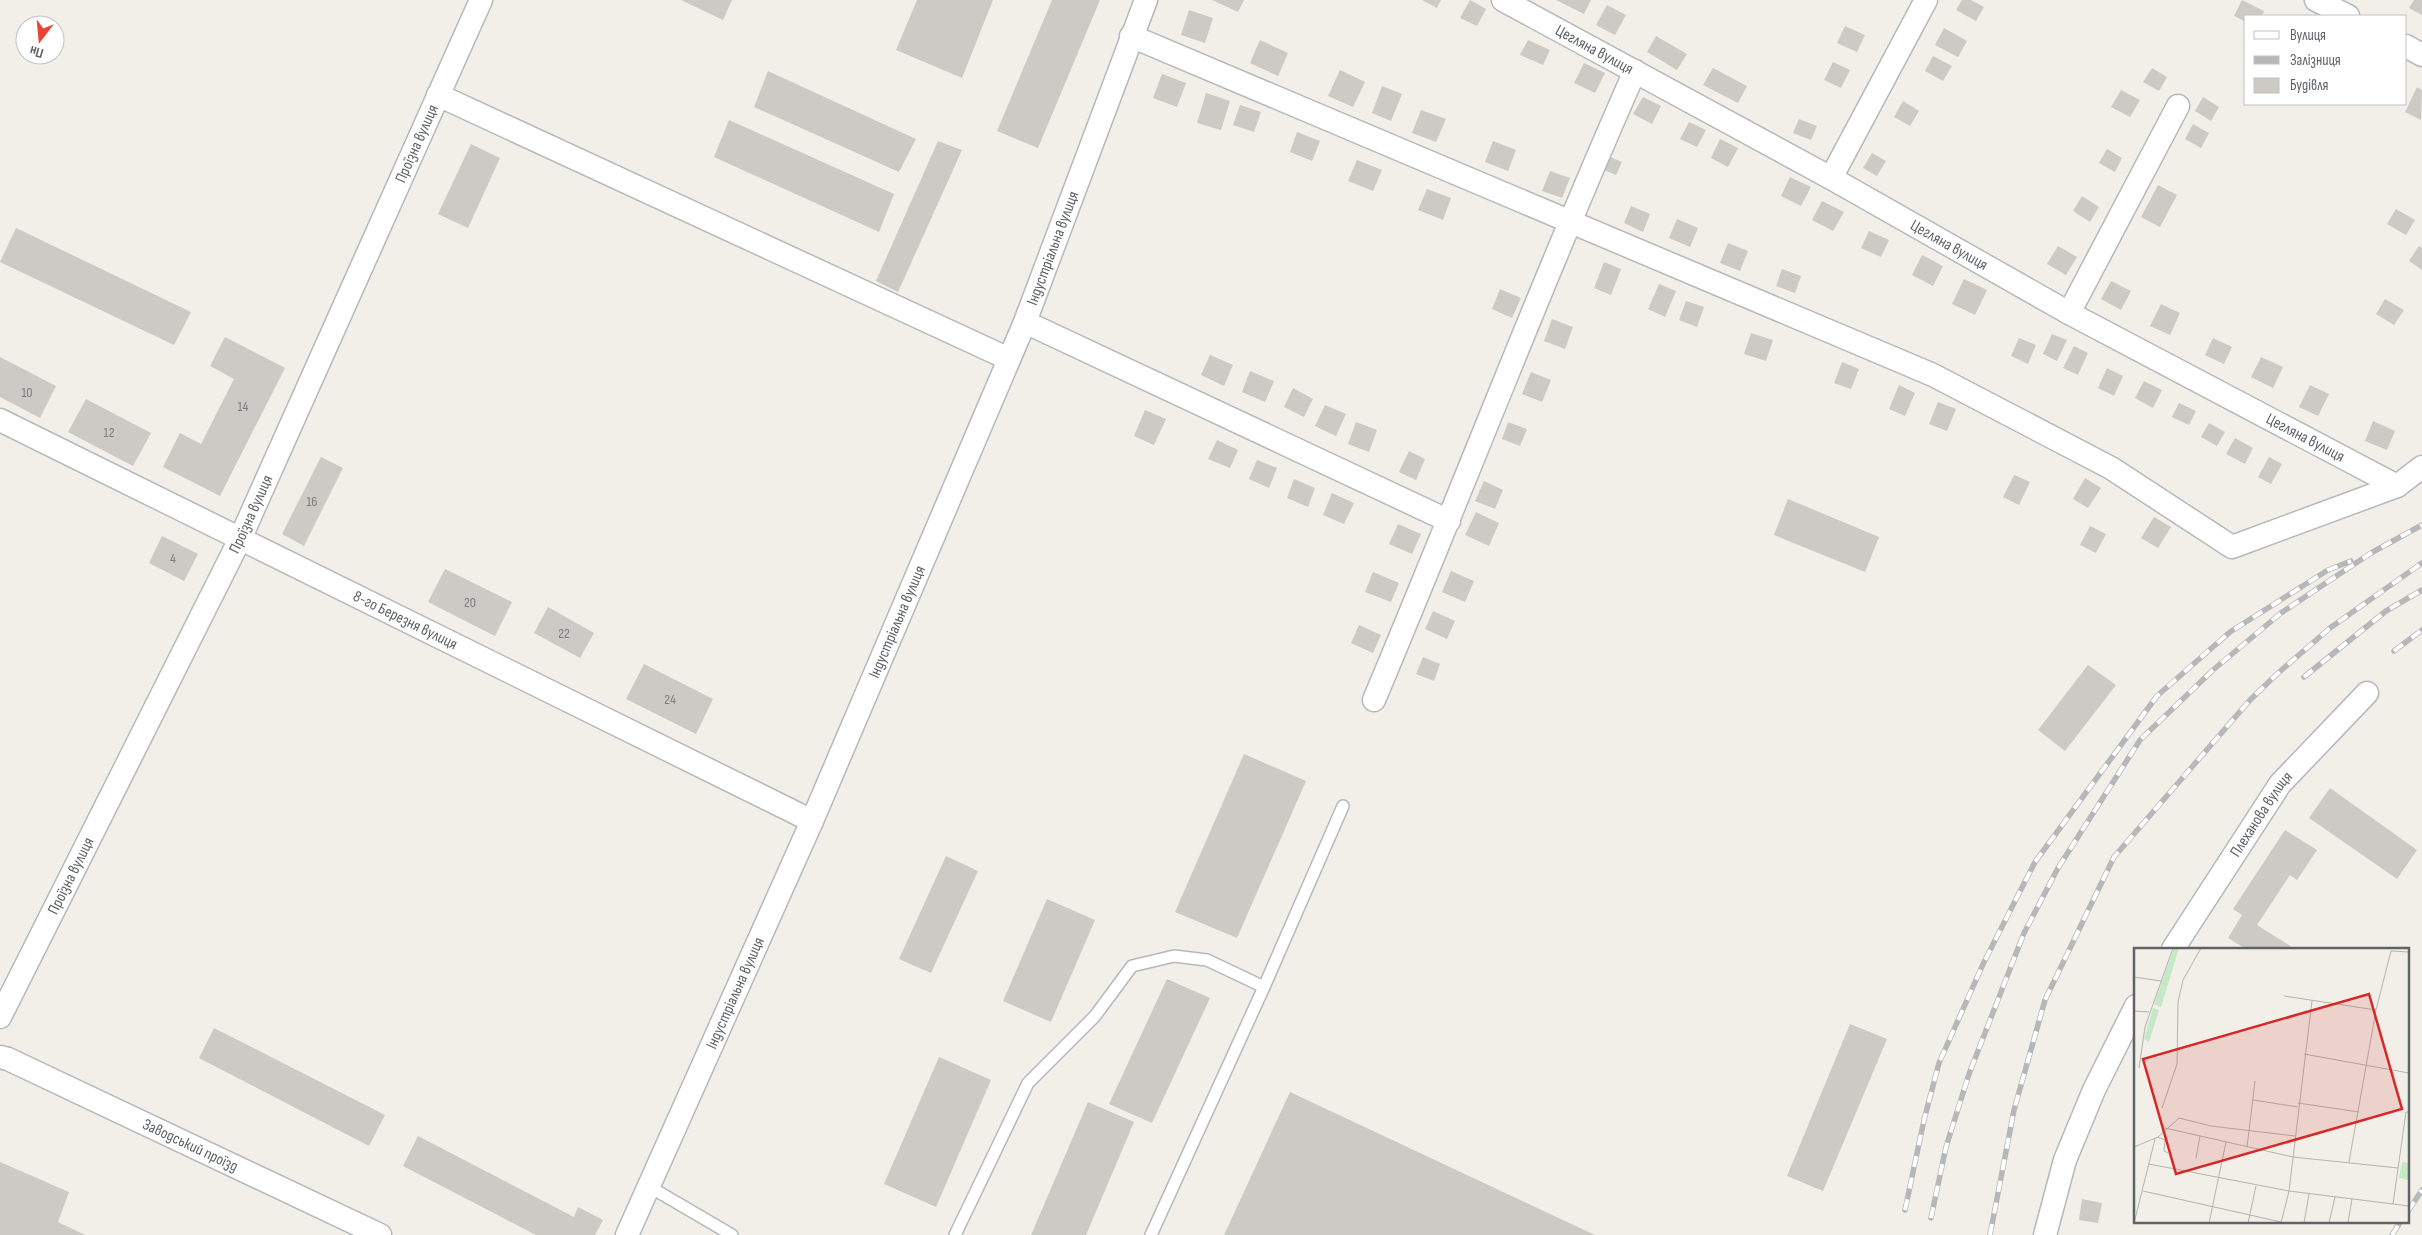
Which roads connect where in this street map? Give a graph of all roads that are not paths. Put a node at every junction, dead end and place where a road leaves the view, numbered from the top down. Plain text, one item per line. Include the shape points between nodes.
1 (481, 0) edge
2 (1146, 0) edge
3 (1503, 0) edge
4 (1926, 0) edge
5 (2316, 0) edge
6 (2346, 15) edge
7 (1131, 36) junction
8 (2407, 47) edge
9 (2422, 55) edge
10 (1634, 71) junction
11 (438, 95) junction
12 (2178, 106) dead end
13 (1831, 178) junction
14 (1568, 222) junction
15 (2069, 314) junction
16 (1025, 322) junction
17 (1008, 359) junction
18 (0, 420) edge
19 (2422, 467) edge
20 (2397, 486) junction
21 (1449, 521) junction
22 (240, 539) junction
23 (2366, 693) dead end
24 (1374, 700) dead end
25 (1343, 806) dead end
26 (812, 821) junction
27 (2174, 948) edge
28 (1264, 988) junction
29 (2134, 1010) edge
30 (0, 1017) edge
31 (0, 1057) edge
32 (650, 1186) junction
33 (380, 1235) edge
34 (627, 1235) edge
35 (732, 1235) edge
36 (955, 1235) edge
37 (1152, 1235) edge
38 (2045, 1235) edge

1 - 11 street, Проїзна вулиця
2 - 7 street, Індустріальна вулиця
3 - 10 street, Цегляна вулиця
4 - 13 street
5 - 6 street
7 - 14 street
7 - 16 street, Індустріальна вулиця
8 - 9 street
10 - 13 street, Цегляна вулиця
10 - 14 street
11 - 17 street
11 - 22 street, Проїзна вулиця
12 - 15 street
13 - 15 street, Цегляна вулиця
14 - 20 street via 1933,376 2111,468 2232,547
14 - 21 street
15 - 20 street, Цегляна вулиця
16 - 17 street, Індустріальна вулиця
16 - 21 street
17 - 26 street, Індустріальна вулиця
18 - 22 street, 8-го Березня вулиця
19 - 20 street
21 - 24 street
22 - 26 street, 8-го Березня вулиця
22 - 30 street, Проїзна вулиця
23 - 27 street, Плеханова вулиця via 2280,784
25 - 28 lane
26 - 32 street, Індустріальна вулиця
28 - 36 lane via 1206,960 1174,956 1132,966 1095,1016 1028,1083
28 - 37 lane
29 - 38 street via 2094,1090 2065,1160
31 - 33 street, Заводський проїзд
32 - 34 street, Індустріальна вулиця
32 - 35 lane

